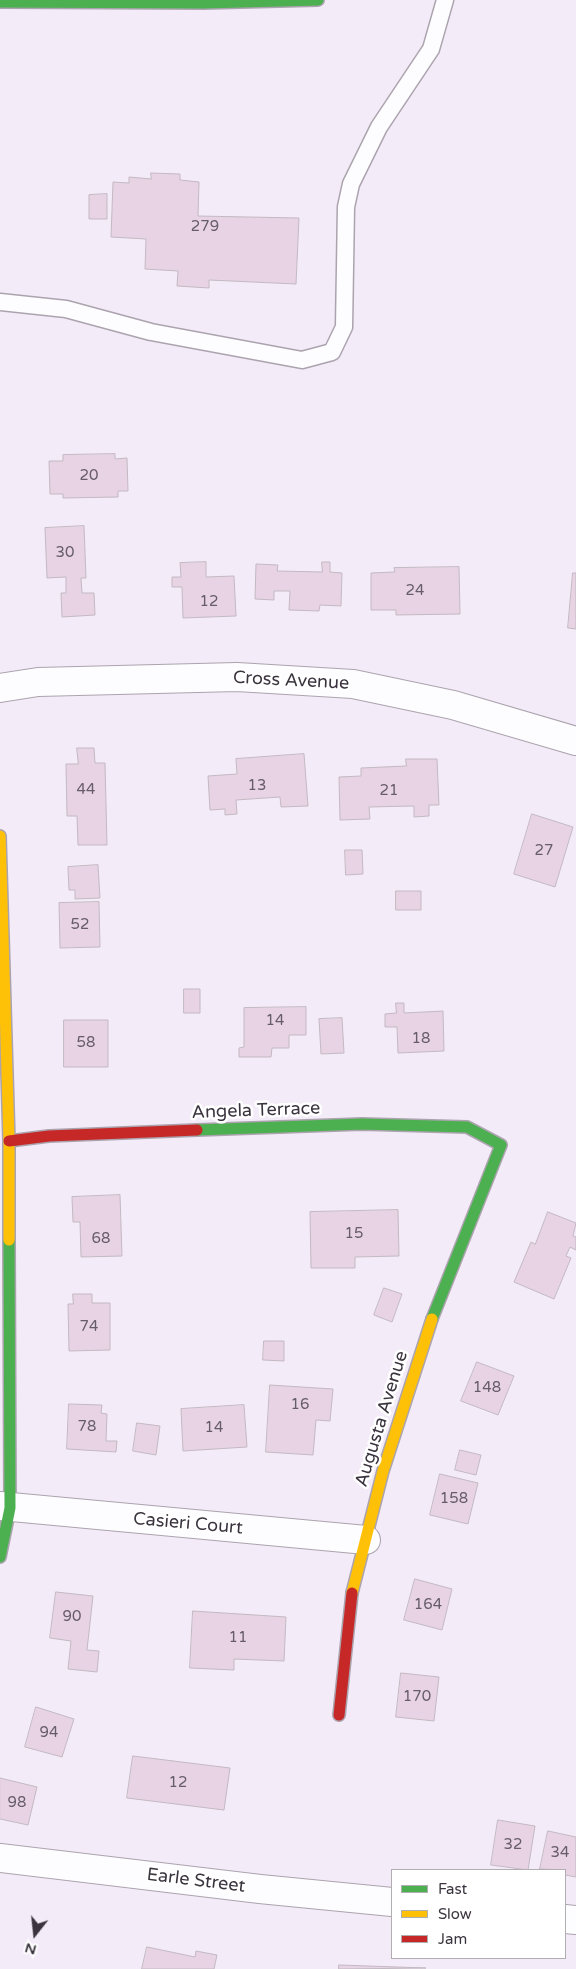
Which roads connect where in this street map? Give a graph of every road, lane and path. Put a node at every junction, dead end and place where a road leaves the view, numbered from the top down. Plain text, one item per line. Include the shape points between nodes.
1 (318, 0) edge
2 (445, 0) edge
3 (0, 2) edge
4 (0, 302) edge
5 (0, 688) edge
6 (576, 741) edge
7 (0, 836) edge
8 (9, 1141) junction
9 (501, 1145) joint
10 (5, 1507) edge
11 (366, 1540) junction
12 (0, 1557) edge
13 (339, 1715) dead end
14 (0, 1858) edge
15 (391, 1902) edge

1 - 3 street
2 - 4 lane via 431,49 379,127 351,184 346,207 344,327 332,352 302,360 152,332 66,309
5 - 6 street, Cross Avenue via 38,682 237,677 353,684 453,705
7 - 8 street
8 - 9 street, Angela Terrace via 49,1136 362,1124 467,1127
8 - 10 street
9 - 11 street, Augusta Avenue via 435,1308 383,1471
10 - 11 street, Casieri Court
10 - 12 street
11 - 13 street, Augusta Avenue via 352,1593
14 - 15 street, Earle Street

